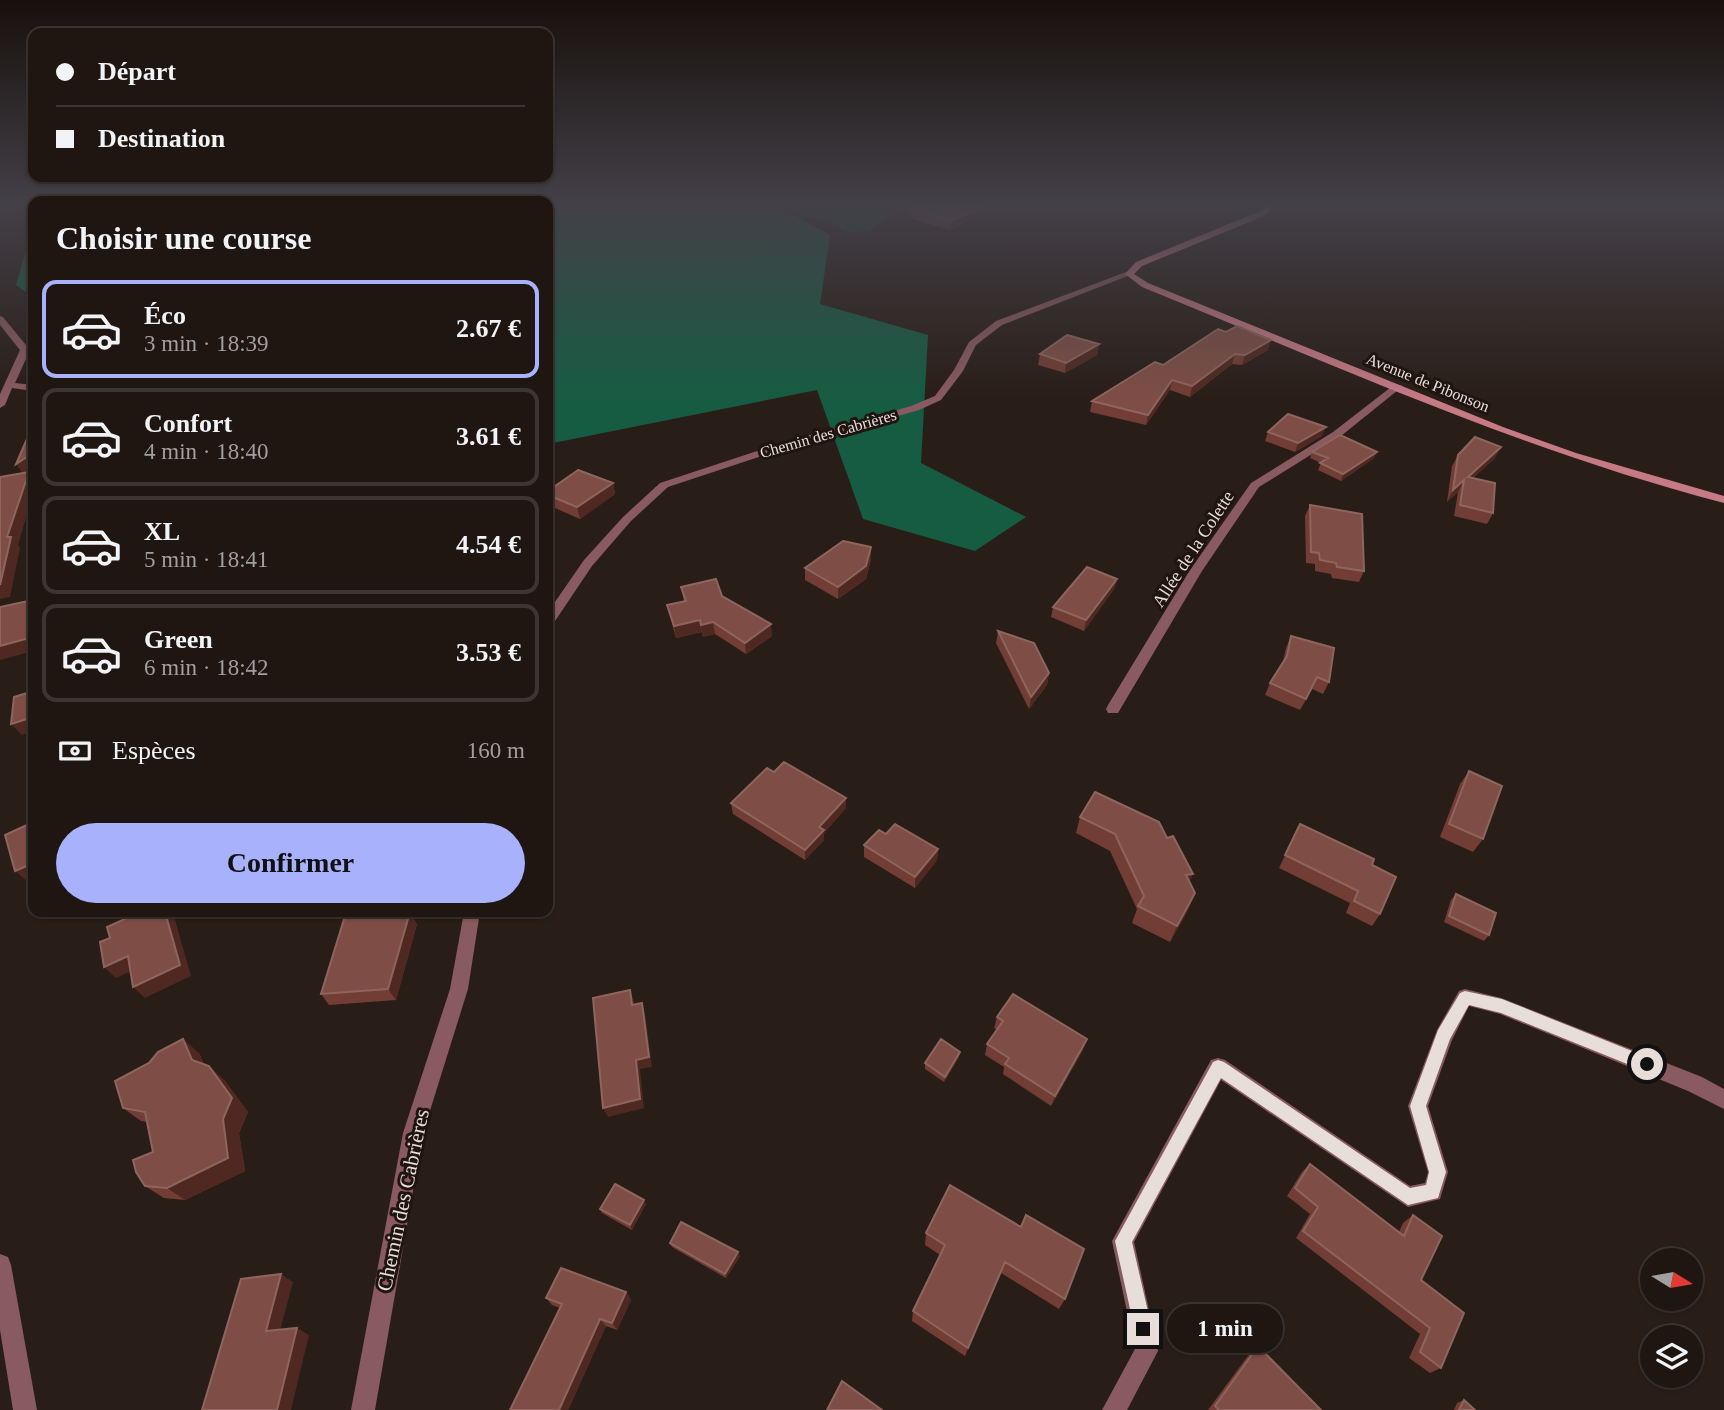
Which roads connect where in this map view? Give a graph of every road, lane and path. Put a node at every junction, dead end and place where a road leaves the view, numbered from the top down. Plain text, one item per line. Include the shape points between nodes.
1 (1134, 269) edge
2 (1129, 274) junction
3 (0, 319) edge
4 (9, 385) junction
5 (1398, 386) junction
6 (28, 387) edge
7 (0, 405) edge
8 (1724, 500) edge
9 (553, 614) edge
10 (1114, 709) dead end
11 (471, 917) edge
12 (1724, 1099) edge
13 (0, 1265) edge
14 (25, 1410) edge
15 (363, 1410) edge
16 (1114, 1410) edge

1 - 2 street
2 - 5 street, Avenue de Pibonson via 1145,285
2 - 9 street, Chemin des Cabrières via 999,323 972,344 938,398 927,403 664,485 588,563
3 - 4 street via 25,350
4 - 6 street
4 - 7 street
5 - 8 street, Avenue de Pibonson via 1572,455
5 - 10 street, Allée de la Colette via 1337,434 1255,485 1196,570
11 - 15 street, Chemin des Cabrières via 459,989 413,1133
12 - 16 street via 1502,1006 1465,997 1444,1035 1418,1106 1438,1172 1433,1192 1408,1196 1218,1068 1123,1241 1147,1351
13 - 14 street

